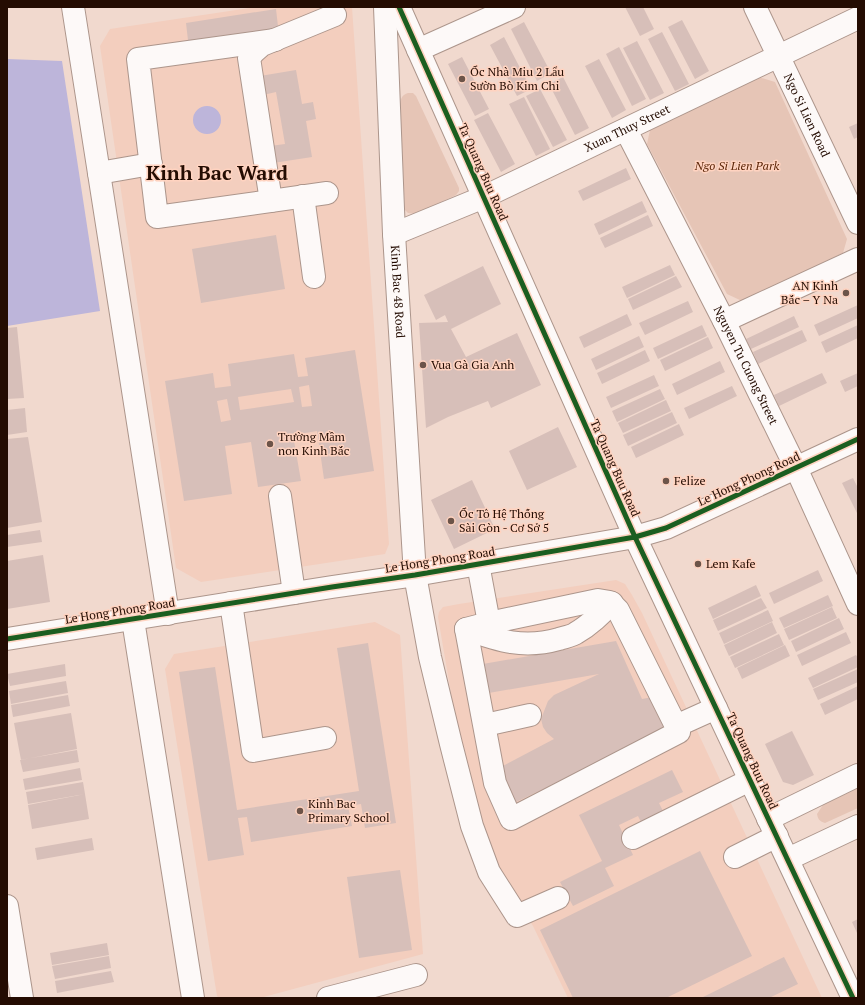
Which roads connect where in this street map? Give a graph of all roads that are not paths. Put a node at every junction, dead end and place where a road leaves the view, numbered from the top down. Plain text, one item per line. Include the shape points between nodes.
1 (73, 7) edge
2 (385, 7) edge
3 (399, 7) edge
4 (514, 7) edge
5 (755, 7) edge
6 (335, 15) dead end
7 (858, 18) edge
8 (275, 40) junction
9 (418, 50) junction
10 (778, 56) junction
11 (626, 130) junction
12 (151, 164) junction
13 (99, 173) junction
14 (327, 193) dead end
15 (303, 196) junction
16 (484, 197) junction
17 (271, 201) junction
18 (858, 223) edge
19 (394, 234) junction
20 (858, 259) edge
21 (314, 276) dead end
22 (724, 321) junction
23 (858, 439) edge
24 (796, 468) junction
25 (280, 496) dead end
26 (635, 537) junction
27 (478, 564) junction
28 (415, 575) junction
29 (294, 593) junction
30 (232, 604) junction
31 (612, 604) junction
32 (858, 604) edge
33 (168, 614) junction
34 (133, 620) junction
35 (489, 623) junction
36 (466, 629) junction
37 (7, 639) edge
38 (716, 708) junction
39 (530, 715) dead end
40 (485, 725) junction
41 (676, 726) junction
42 (325, 738) dead end
43 (858, 775) edge
44 (750, 780) junction
45 (858, 826) edge
46 (772, 828) junction
47 (633, 838) dead end
48 (735, 857) dead end
49 (788, 859) junction
50 (558, 898) dead end
51 (7, 906) edge
52 (416, 975) dead end
53 (22, 998) edge
54 (193, 998) edge
55 (328, 998) edge
56 (853, 998) edge

1 - 13 street
2 - 19 street, Kinh Bac 48 Road
3 - 9 street, Ta Quang Buu Road
4 - 9 street
5 - 10 street, Ngo Si Lien Road
6 - 8 street
7 - 10 street, Xuan Thuy Street
8 - 12 street via 138,60
8 - 17 street via 262,45 249,58
9 - 16 street, Ta Quang Buu Road
10 - 11 street, Xuan Thuy Street
10 - 18 street, Ngo Si Lien Road
11 - 16 street, Xuan Thuy Street
11 - 22 street, Nguyen Tu Cuong Street
12 - 13 street
12 - 17 street via 157,217
13 - 33 street
14 - 15 street
15 - 17 street
15 - 21 street
16 - 19 street, Xuan Thuy Street
16 - 26 street, Ta Quang Buu Road
19 - 28 street, Kinh Bac 48 Road
20 - 22 street
22 - 24 street, Nguyen Tu Cuong Street
23 - 24 street, Le Hong Phong Road
24 - 26 street, Le Hong Phong Road via 666,528
24 - 32 street, Nguyen Tu Cuong Street
25 - 29 street
26 - 27 street, Le Hong Phong Road
26 - 38 street, Ta Quang Buu Road
27 - 28 street, Le Hong Phong Road
27 - 35 street
28 - 29 street, Le Hong Phong Road
28 - 50 street, Kinh Bac 48 Road via 430,657 451,744 472,826 489,872 517,916
29 - 30 street, Le Hong Phong Road
30 - 33 street, Le Hong Phong Road
30 - 42 street via 253,750
31 - 35 street via 598,600
31 - 36 street via 575,634 540,643 507,641
31 - 41 street via 618,610
33 - 34 street, Le Hong Phong Road
34 - 37 street, Le Hong Phong Road
34 - 54 street
35 - 36 street
36 - 40 street
38 - 41 street
38 - 44 street, Ta Quang Buu Road
39 - 40 street
40 - 41 street via 495,783 511,819 680,732
43 - 46 street
44 - 46 street, Ta Quang Buu Road
44 - 47 street
45 - 49 street
46 - 48 street
46 - 49 street, Ta Quang Buu Road
49 - 56 street, Ta Quang Buu Road
51 - 53 street
52 - 55 street

